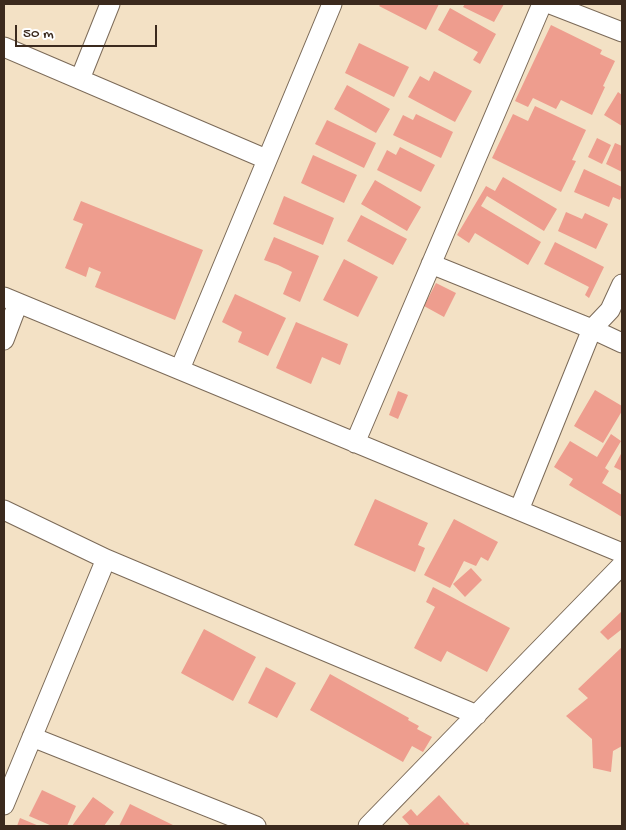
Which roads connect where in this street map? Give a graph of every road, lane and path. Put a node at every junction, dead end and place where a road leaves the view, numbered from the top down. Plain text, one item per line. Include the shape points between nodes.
1 (110, 4) edge
2 (332, 4) edge
3 (542, 4) edge
4 (550, 4) edge
5 (622, 32) edge
6 (4, 48) edge
7 (80, 79) junction
8 (266, 159) junction
9 (431, 264) junction
10 (622, 284) edge
11 (11, 300) edge
12 (592, 329) junction
13 (4, 340) edge
14 (622, 343) edge
15 (180, 369) junction
16 (355, 442) junction
17 (4, 510) edge
18 (519, 510) junction
19 (622, 553) edge
20 (106, 559) junction
21 (622, 565) edge
22 (477, 715) junction
23 (32, 736) junction
24 (4, 805) edge
25 (256, 826) edge
26 (368, 826) edge

1 - 7 street
2 - 8 street
3 - 9 street
4 - 5 street
6 - 7 street
7 - 8 street
8 - 15 street
9 - 12 street
9 - 16 street
10 - 12 street via 610,310
11 - 13 street
11 - 15 street
12 - 14 street
12 - 18 street
15 - 16 street
16 - 18 street
17 - 20 street
18 - 19 street
20 - 22 street
20 - 23 street
21 - 22 street
22 - 26 street
23 - 24 street
23 - 25 street

